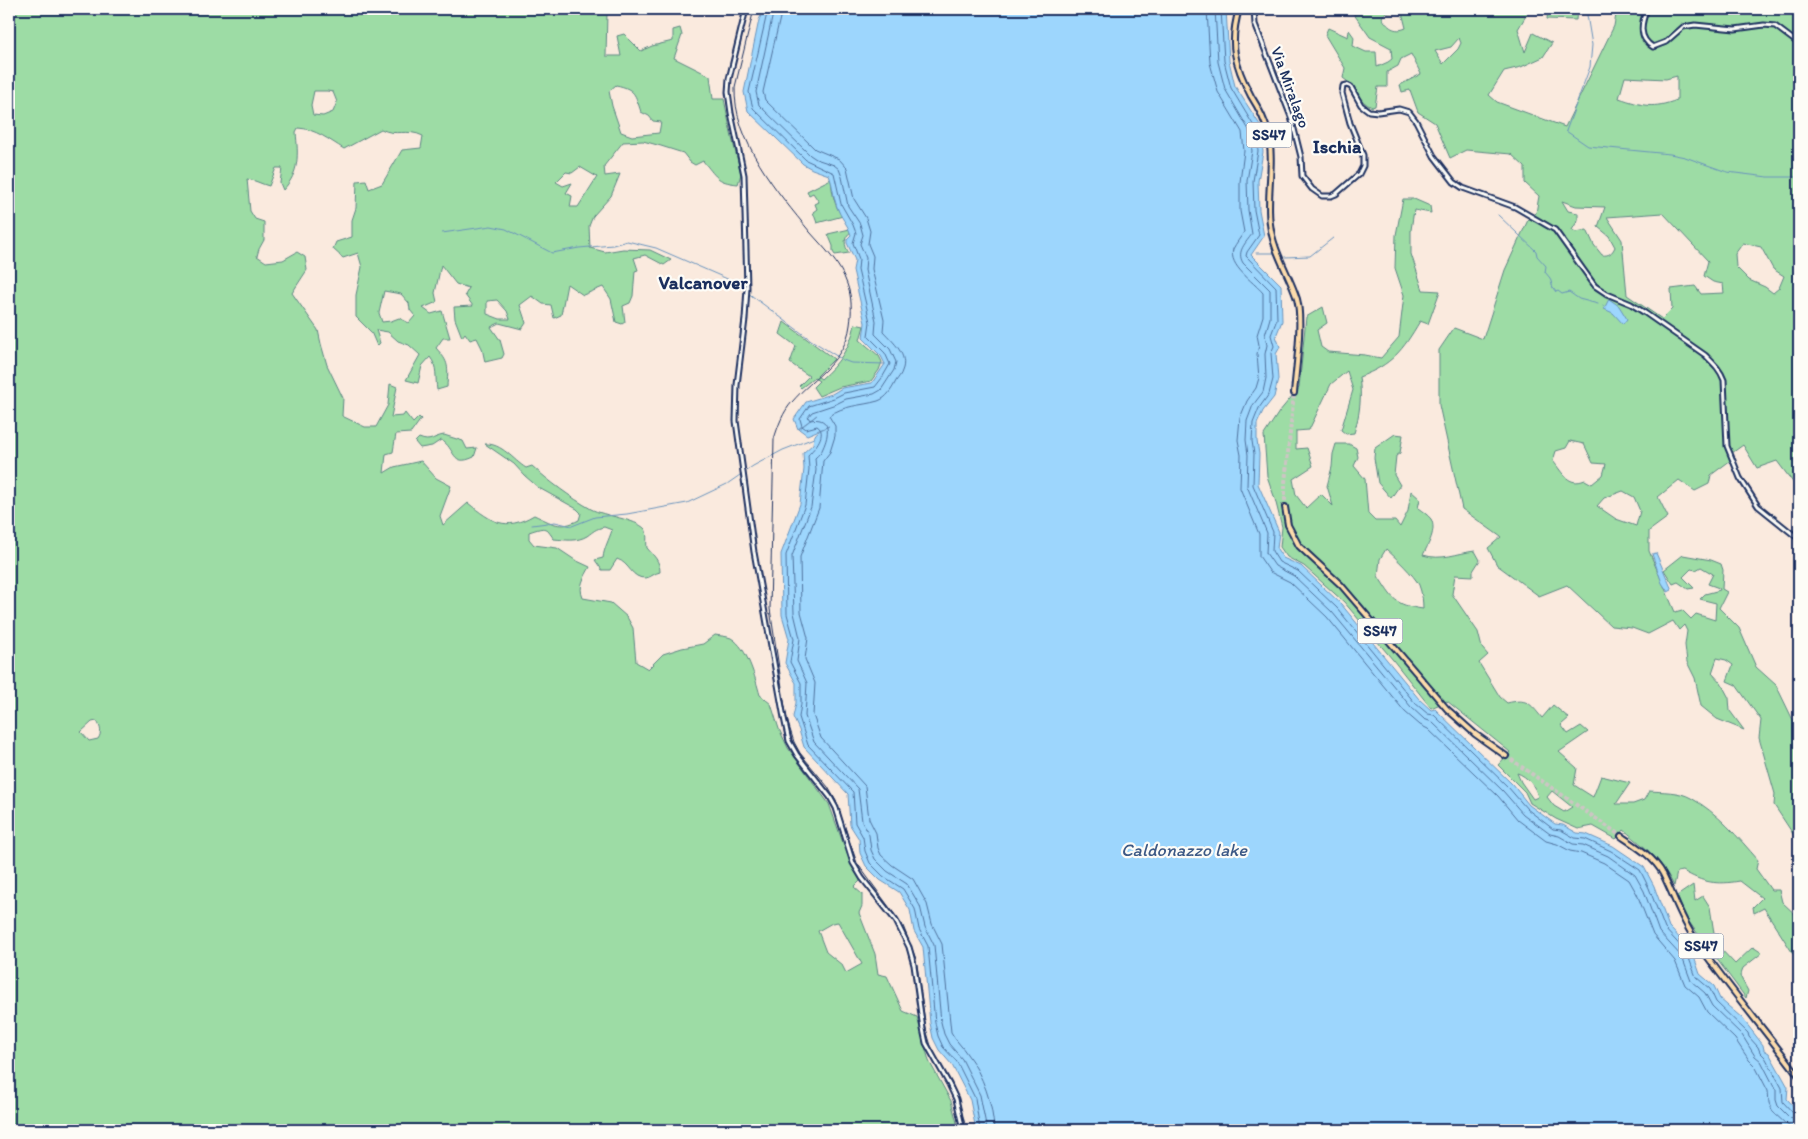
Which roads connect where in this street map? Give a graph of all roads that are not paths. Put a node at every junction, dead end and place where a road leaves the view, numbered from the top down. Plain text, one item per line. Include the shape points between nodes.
1 (746, 9) edge
2 (1239, 9) edge
3 (1254, 9) edge
4 (1647, 9) edge
5 (1799, 44) edge
6 (1294, 393) tunnel mouth
7 (1285, 507) tunnel mouth
8 (1799, 539) edge
9 (1506, 756) tunnel mouth
10 (1621, 836) tunnel mouth
11 (1799, 1076) edge
12 (963, 1130) edge

1 - 12 main road via 728,92 744,175 747,288 736,405 743,478 759,580 789,741 830,797 853,864 896,922 909,947 926,1043 953,1092
2 - 6 main road, SS47 via 1233,44 1239,72 1268,132 1270,226 1297,301 1299,327
3 - 8 main road, Via Miralago via 1255,24 1291,117 1304,180 1312,189 1322,196 1331,196 1360,173 1364,162 1342,93 1343,86 1349,85 1361,105 1369,111 1398,108 1409,112 1434,156 1454,182 1515,207 1555,230 1595,286 1645,313 1705,355 1720,371 1724,380 1727,446 1740,478 1758,506
4 - 5 main road via 1643,39 1653,47 1666,42 1683,26 1695,25 1735,29 1775,26
7 - 9 main road, SS47 via 1288,525 1299,546 1341,585 1447,709
10 - 11 main road, SS47 via 1654,862 1696,940

